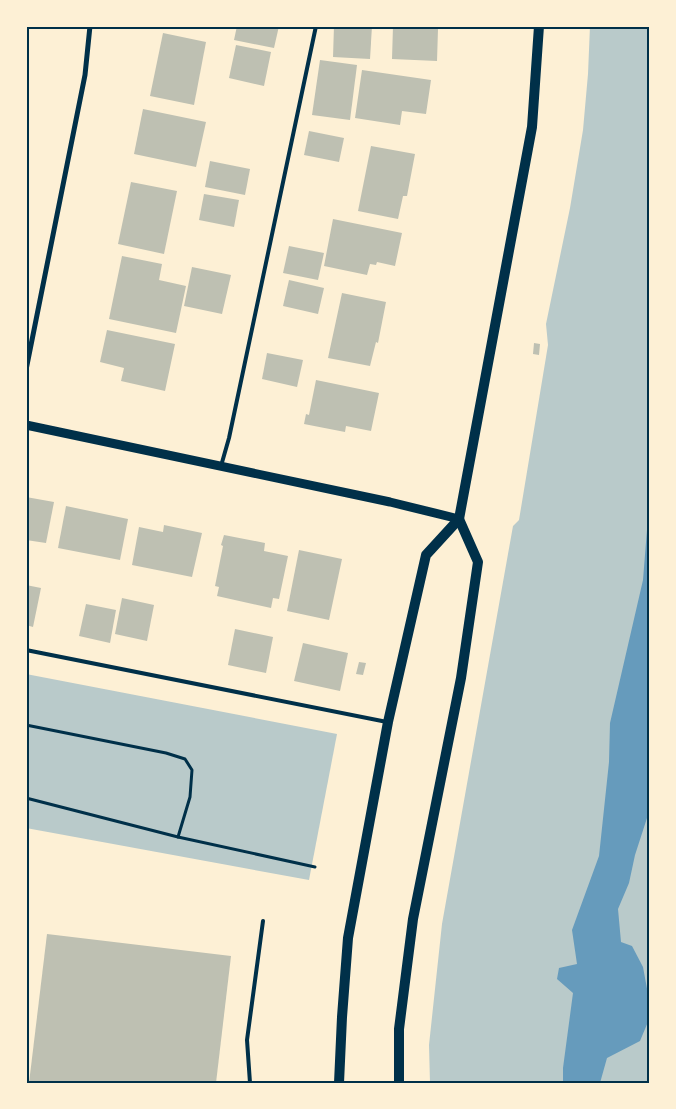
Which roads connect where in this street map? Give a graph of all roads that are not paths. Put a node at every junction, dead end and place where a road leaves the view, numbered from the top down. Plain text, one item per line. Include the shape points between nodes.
1 (90, 26) edge
2 (316, 26) edge
3 (539, 26) edge
4 (26, 370) edge
5 (26, 425) edge
6 (221, 466) junction
7 (459, 519) junction
8 (26, 650) edge
9 (388, 722) junction
10 (263, 921) dead end
11 (250, 1083) edge
12 (339, 1083) edge
13 (399, 1083) edge

1 - 4 street via 85,75
2 - 6 lane
3 - 7 main road via 532,127
5 - 6 street
6 - 7 street
7 - 9 main road via 426,555
7 - 13 main road via 478,562 461,678 413,919 399,1029
8 - 9 lane
9 - 12 main road via 348,938
10 - 11 lane via 247,1040

